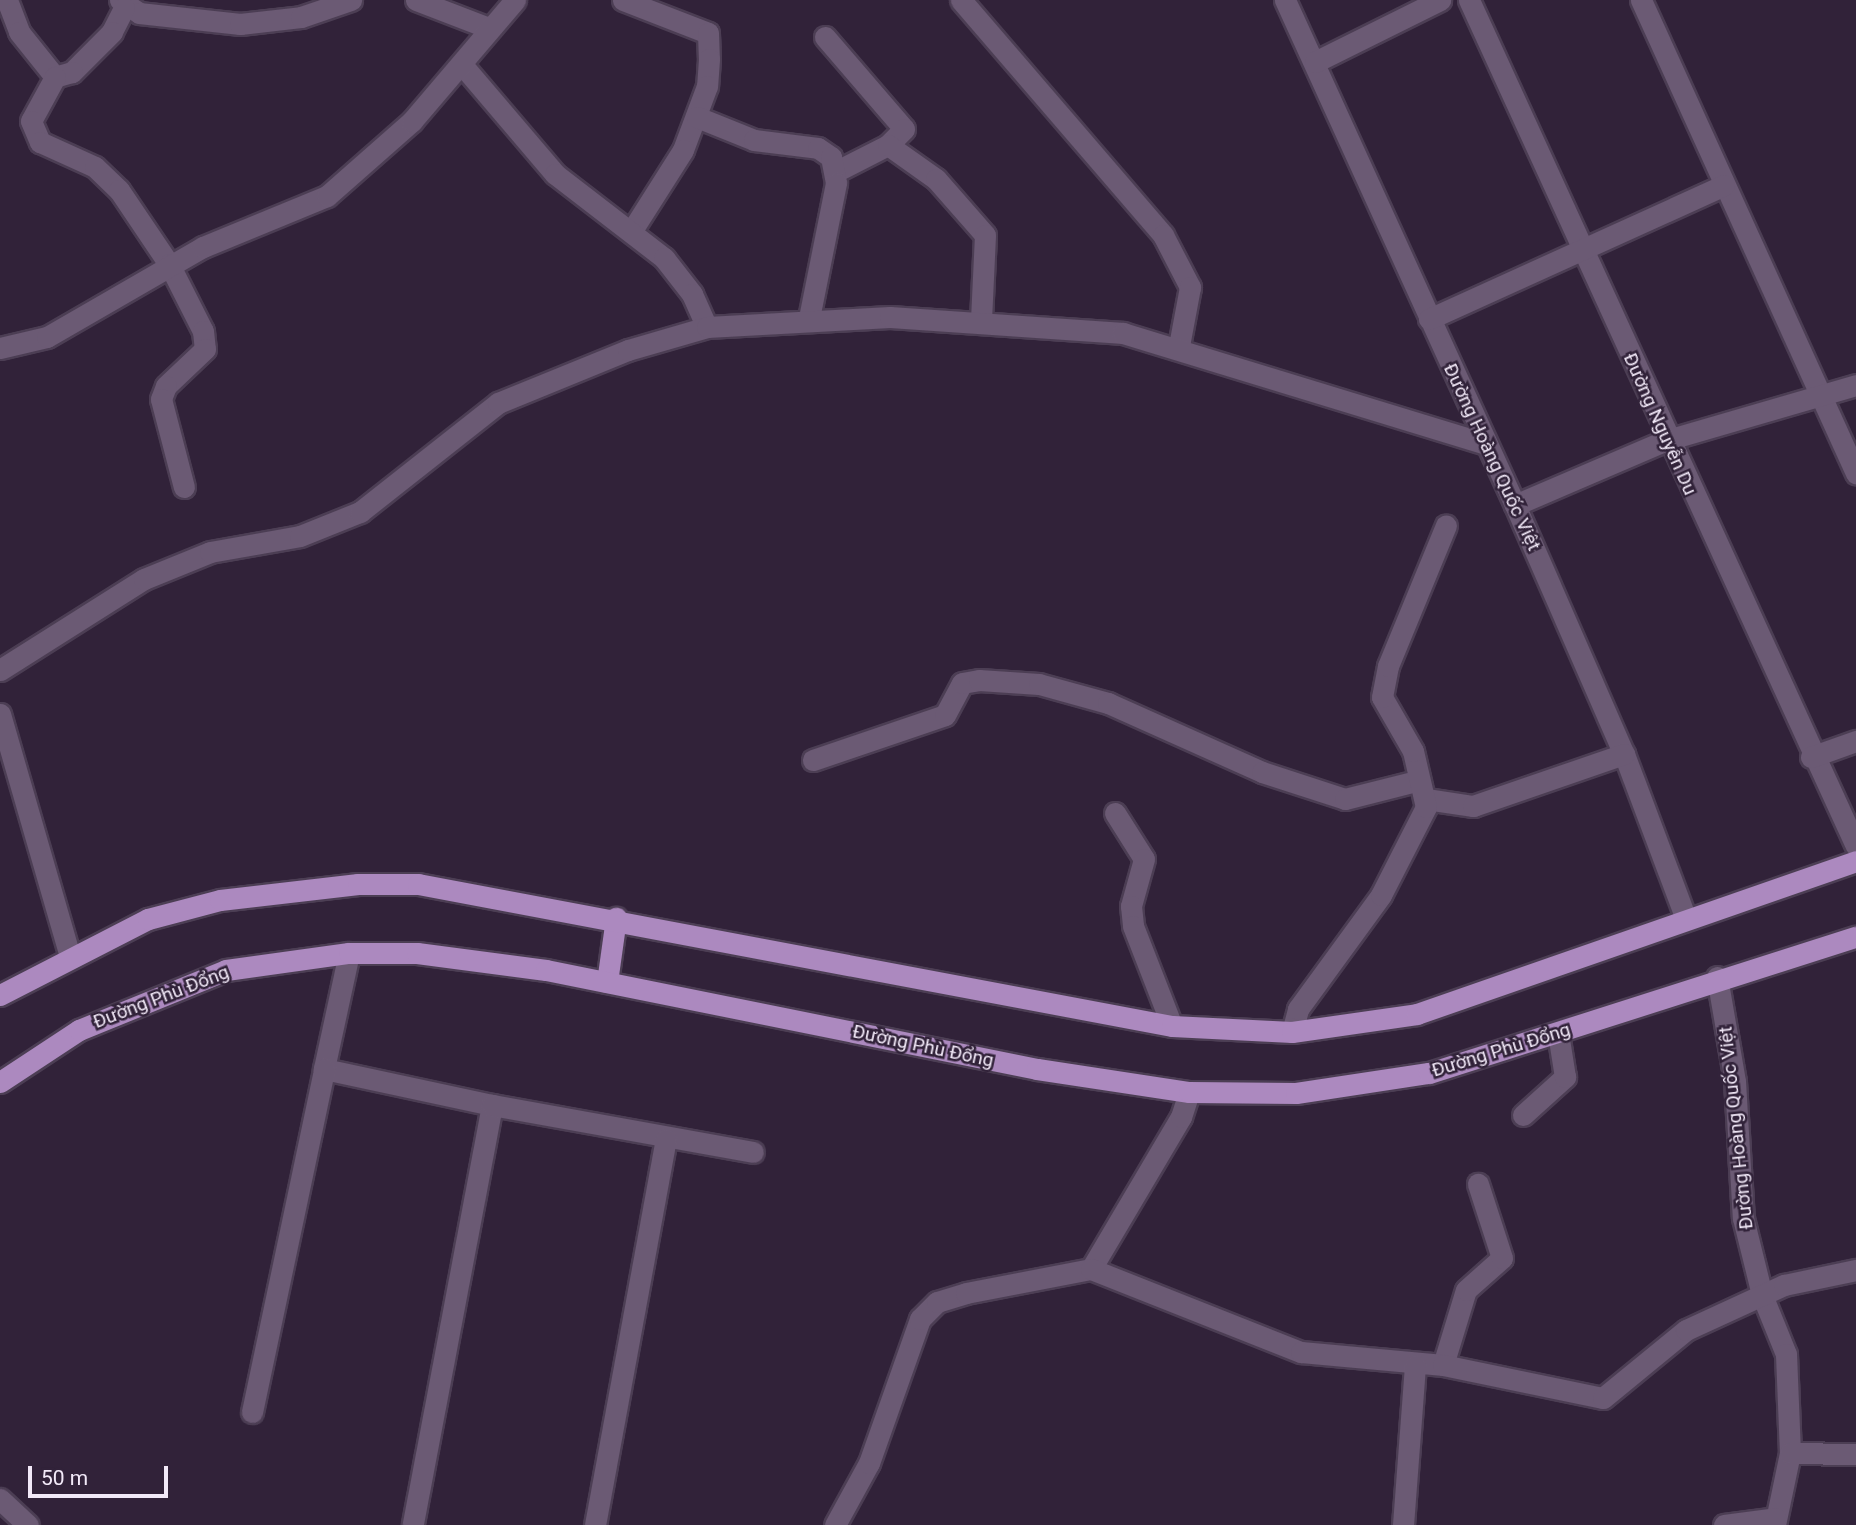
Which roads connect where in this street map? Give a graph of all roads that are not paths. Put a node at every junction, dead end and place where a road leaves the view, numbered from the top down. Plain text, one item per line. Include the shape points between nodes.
1 (8, 0) edge
2 (351, 0) edge
3 (416, 0) edge
4 (515, 0) edge
5 (623, 0) edge
6 (961, 0) edge
7 (1285, 0) edge
8 (1440, 0) edge
9 (1469, 0) edge
10 (1641, 0) edge
11 (122, 4) edge
12 (489, 28) junction
13 (825, 37) dead end
14 (1315, 62) junction
15 (464, 67) junction
16 (55, 77) junction
17 (697, 117) junction
18 (888, 145) junction
19 (837, 171) junction
20 (1724, 185) junction
21 (631, 232) junction
22 (1580, 247) junction
23 (169, 264) junction
24 (809, 318) junction
25 (1429, 319) junction
26 (981, 321) junction
27 (707, 327) junction
28 (1179, 346) junction
29 (0, 348) edge
30 (1856, 385) edge
31 (1817, 393) junction
32 (1667, 440) junction
33 (1483, 443) junction
34 (1856, 473) edge
35 (184, 487) dead end
36 (1515, 505) junction
37 (1446, 525) dead end
38 (0, 670) edge
39 (0, 714) edge
40 (1856, 741) edge
41 (1624, 754) junction
42 (1811, 757) junction
43 (813, 760) dead end
44 (1421, 790) junction
45 (1115, 813) dead end
46 (1856, 846) edge
47 (1856, 861) edge
48 (616, 918) junction
49 (1686, 919) junction
50 (1856, 937) edge
51 (349, 953) junction
52 (70, 956) junction
53 (1717, 977) junction
54 (607, 982) junction
55 (0, 995) edge
56 (1172, 1026) junction
57 (1292, 1032) junction
58 (1558, 1033) junction
59 (324, 1069) junction
60 (0, 1082) edge
61 (1189, 1092) junction
62 (492, 1105) junction
63 (1523, 1115) dead end
64 (666, 1139) junction
65 (753, 1152) dead end
66 (1478, 1184) dead end
67 (1091, 1269) junction
68 (1856, 1270) edge
69 (1762, 1295) junction
70 (1415, 1365) junction
71 (1443, 1366) junction
72 (252, 1412) dead end
73 (1790, 1453) junction
74 (1856, 1454) edge
75 (0, 1499) edge
76 (1776, 1521) edge
77 (27, 1525) edge
78 (412, 1525) edge
79 (595, 1525) edge
80 (835, 1525) edge
81 (1403, 1525) edge
82 (1724, 1525) edge

1 - 16 street via 19,32
2 - 11 street via 301,17 240,24
3 - 12 street
4 - 12 street
5 - 17 street via 708,33 707,86
6 - 28 street via 1163,235 1190,287
7 - 14 street, Đường Hoàng Quốc Việt
8 - 14 street
9 - 22 street, Đường Nguyễn Du
10 - 20 street
11 - 16 street via 112,32 72,72
12 - 15 street
13 - 18 street via 902,123
14 - 25 street, Đường Hoàng Quốc Việt
15 - 21 street via 555,174
15 - 23 street via 377,157 327,196
16 - 23 street via 31,121 37,139 102,172
17 - 19 street via 754,140 818,148
17 - 21 street
18 - 19 street
18 - 26 street via 936,179 985,235
19 - 24 street
20 - 22 street
20 - 31 street
21 - 27 street via 664,258 692,293
22 - 25 street
22 - 32 street, Đường Nguyễn Du
23 - 29 street via 66,328
23 - 35 street via 206,340 161,399
24 - 26 street
24 - 27 street
25 - 33 street, Đường Hoàng Quốc Việt
26 - 28 street via 1055,324
27 - 38 street via 628,350 498,402 360,512 300,536 210,552 144,579
28 - 33 street via 1354,408
30 - 31 street
31 - 32 street
31 - 34 street
32 - 36 street
32 - 42 street, Đường Nguyễn Du
33 - 36 street, Đường Hoàng Quốc Việt
36 - 41 street, Đường Hoàng Quốc Việt
37 - 44 street via 1388,666 1382,696 1413,751
39 - 52 street
40 - 42 street
41 - 44 street via 1473,806
41 - 49 street, Đường Hoàng Quốc Việt
42 - 46 street, Đường Nguyễn Du
43 - 44 street via 945,715 962,684 979,680 1039,684 1108,703 1262,772 1345,799
44 - 57 street via 1381,895 1298,1009
45 - 56 street via 1144,859 1131,906 1133,926
47 - 49 main road
48 - 52 main road via 480,892 358,884 220,900 148,919
48 - 54 main road
48 - 56 main road
49 - 57 main road via 1417,1014
50 - 53 main road, Đường Phù Đổng
51 - 54 main road, Đường Phù Đổng via 468,956
51 - 59 street
51 - 60 main road, Đường Phù Đổng via 283,959 186,983 79,1030
52 - 55 main road
53 - 58 main road, Đường Phù Đổng
53 - 69 street, Đường Hoàng Quốc Việt via 1735,1081 1743,1218
54 - 61 main road, Đường Phù Đổng via 1037,1069
56 - 57 main road
58 - 61 main road, Đường Phù Đổng via 1429,1073 1354,1087
58 - 63 street via 1565,1077
59 - 62 street
59 - 72 street
61 - 67 street via 1181,1117
62 - 64 street
62 - 78 street
64 - 65 street
64 - 79 street
66 - 71 street via 1502,1258 1466,1290
67 - 70 street via 1301,1352
67 - 80 street via 966,1293 925,1311 869,1463
68 - 69 street
69 - 71 street via 1686,1330 1604,1398
69 - 73 street, Đường Hoàng Quốc Việt via 1786,1354
70 - 71 street
70 - 81 street
73 - 74 street
73 - 76 street, Đường Hoàng Quốc Việt
75 - 77 street
76 - 82 street

